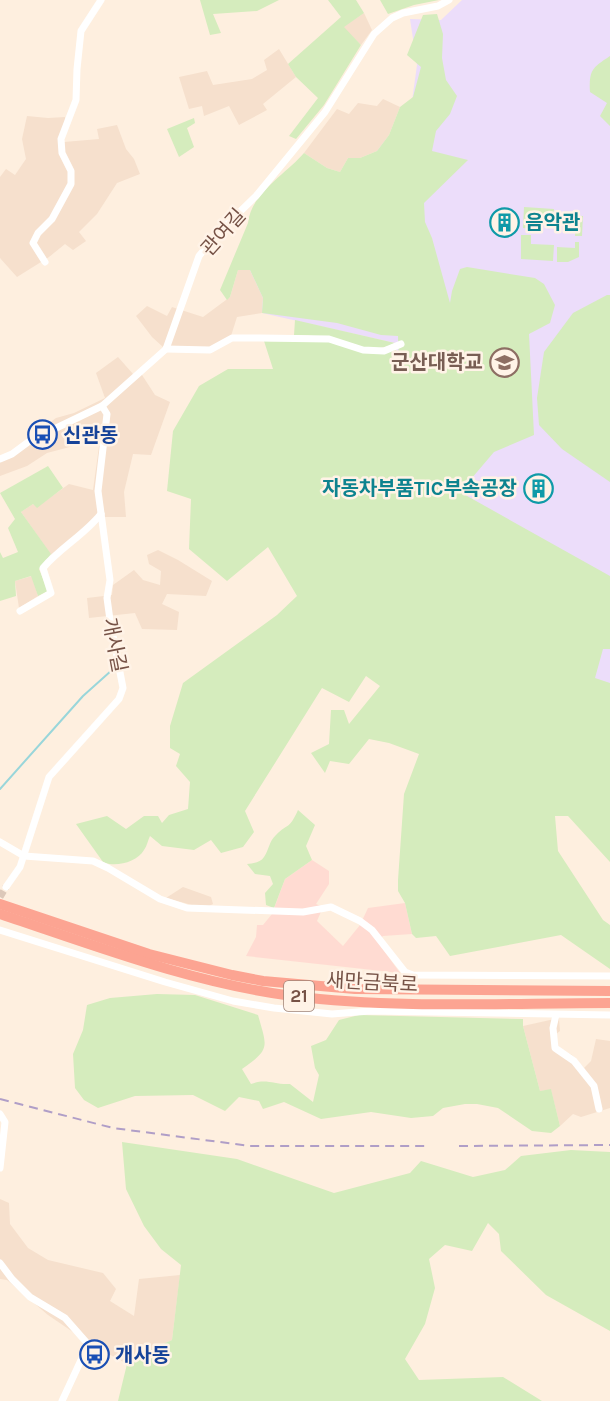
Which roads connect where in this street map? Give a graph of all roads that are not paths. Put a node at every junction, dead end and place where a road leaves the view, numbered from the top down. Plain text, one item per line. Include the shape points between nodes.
1 (101, 0) edge
2 (449, 0) edge
3 (45, 262) dead end
4 (401, 344) dead end
5 (166, 349) junction
6 (102, 406) junction
7 (0, 459) edge
8 (101, 514) junction
9 (20, 611) dead end
10 (0, 842) edge
11 (24, 856) junction
12 (6, 887) dead end
13 (0, 904) edge
14 (0, 914) edge
15 (0, 930) edge
16 (610, 976) edge
17 (610, 991) edge
18 (610, 1003) edge
19 (556, 1014) junction
20 (610, 1014) edge
21 (599, 1108) dead end
22 (0, 1114) edge
23 (0, 1168) edge
24 (0, 1263) edge
25 (62, 1401) edge

1 - 3 street via 81,31 76,100 61,139 71,184 33,243
2 - 5 street, 관여길 via 403,13 374,34 325,112 256,196 199,256
4 - 5 street via 384,351 363,350 329,339 232,338 210,350
5 - 6 street, 관여길
6 - 7 street, 관여길 via 39,434
6 - 8 street, 개사길 via 107,414 98,491
8 - 9 street via 43,568 51,593
8 - 11 street, 개사길 via 111,580 107,598 123,688 119,699 49,777
10 - 11 street
11 - 12 street, 개사길
11 - 16 street via 93,861 160,899 187,908 303,912 331,907 372,930 405,972 412,975
13 - 17 highway, 새만금북로 / 21 via 149,954 263,981 355,989
14 - 18 highway, 새만금북로 / 21 via 145,963 292,996 391,1003
15 - 19 street via 165,982 274,1008 332,1014
19 - 20 street
19 - 21 street via 555,1048 574,1061 594,1086
22 - 23 street via 5,1122
24 - 25 street via 30,1298 65,1318 87,1343

